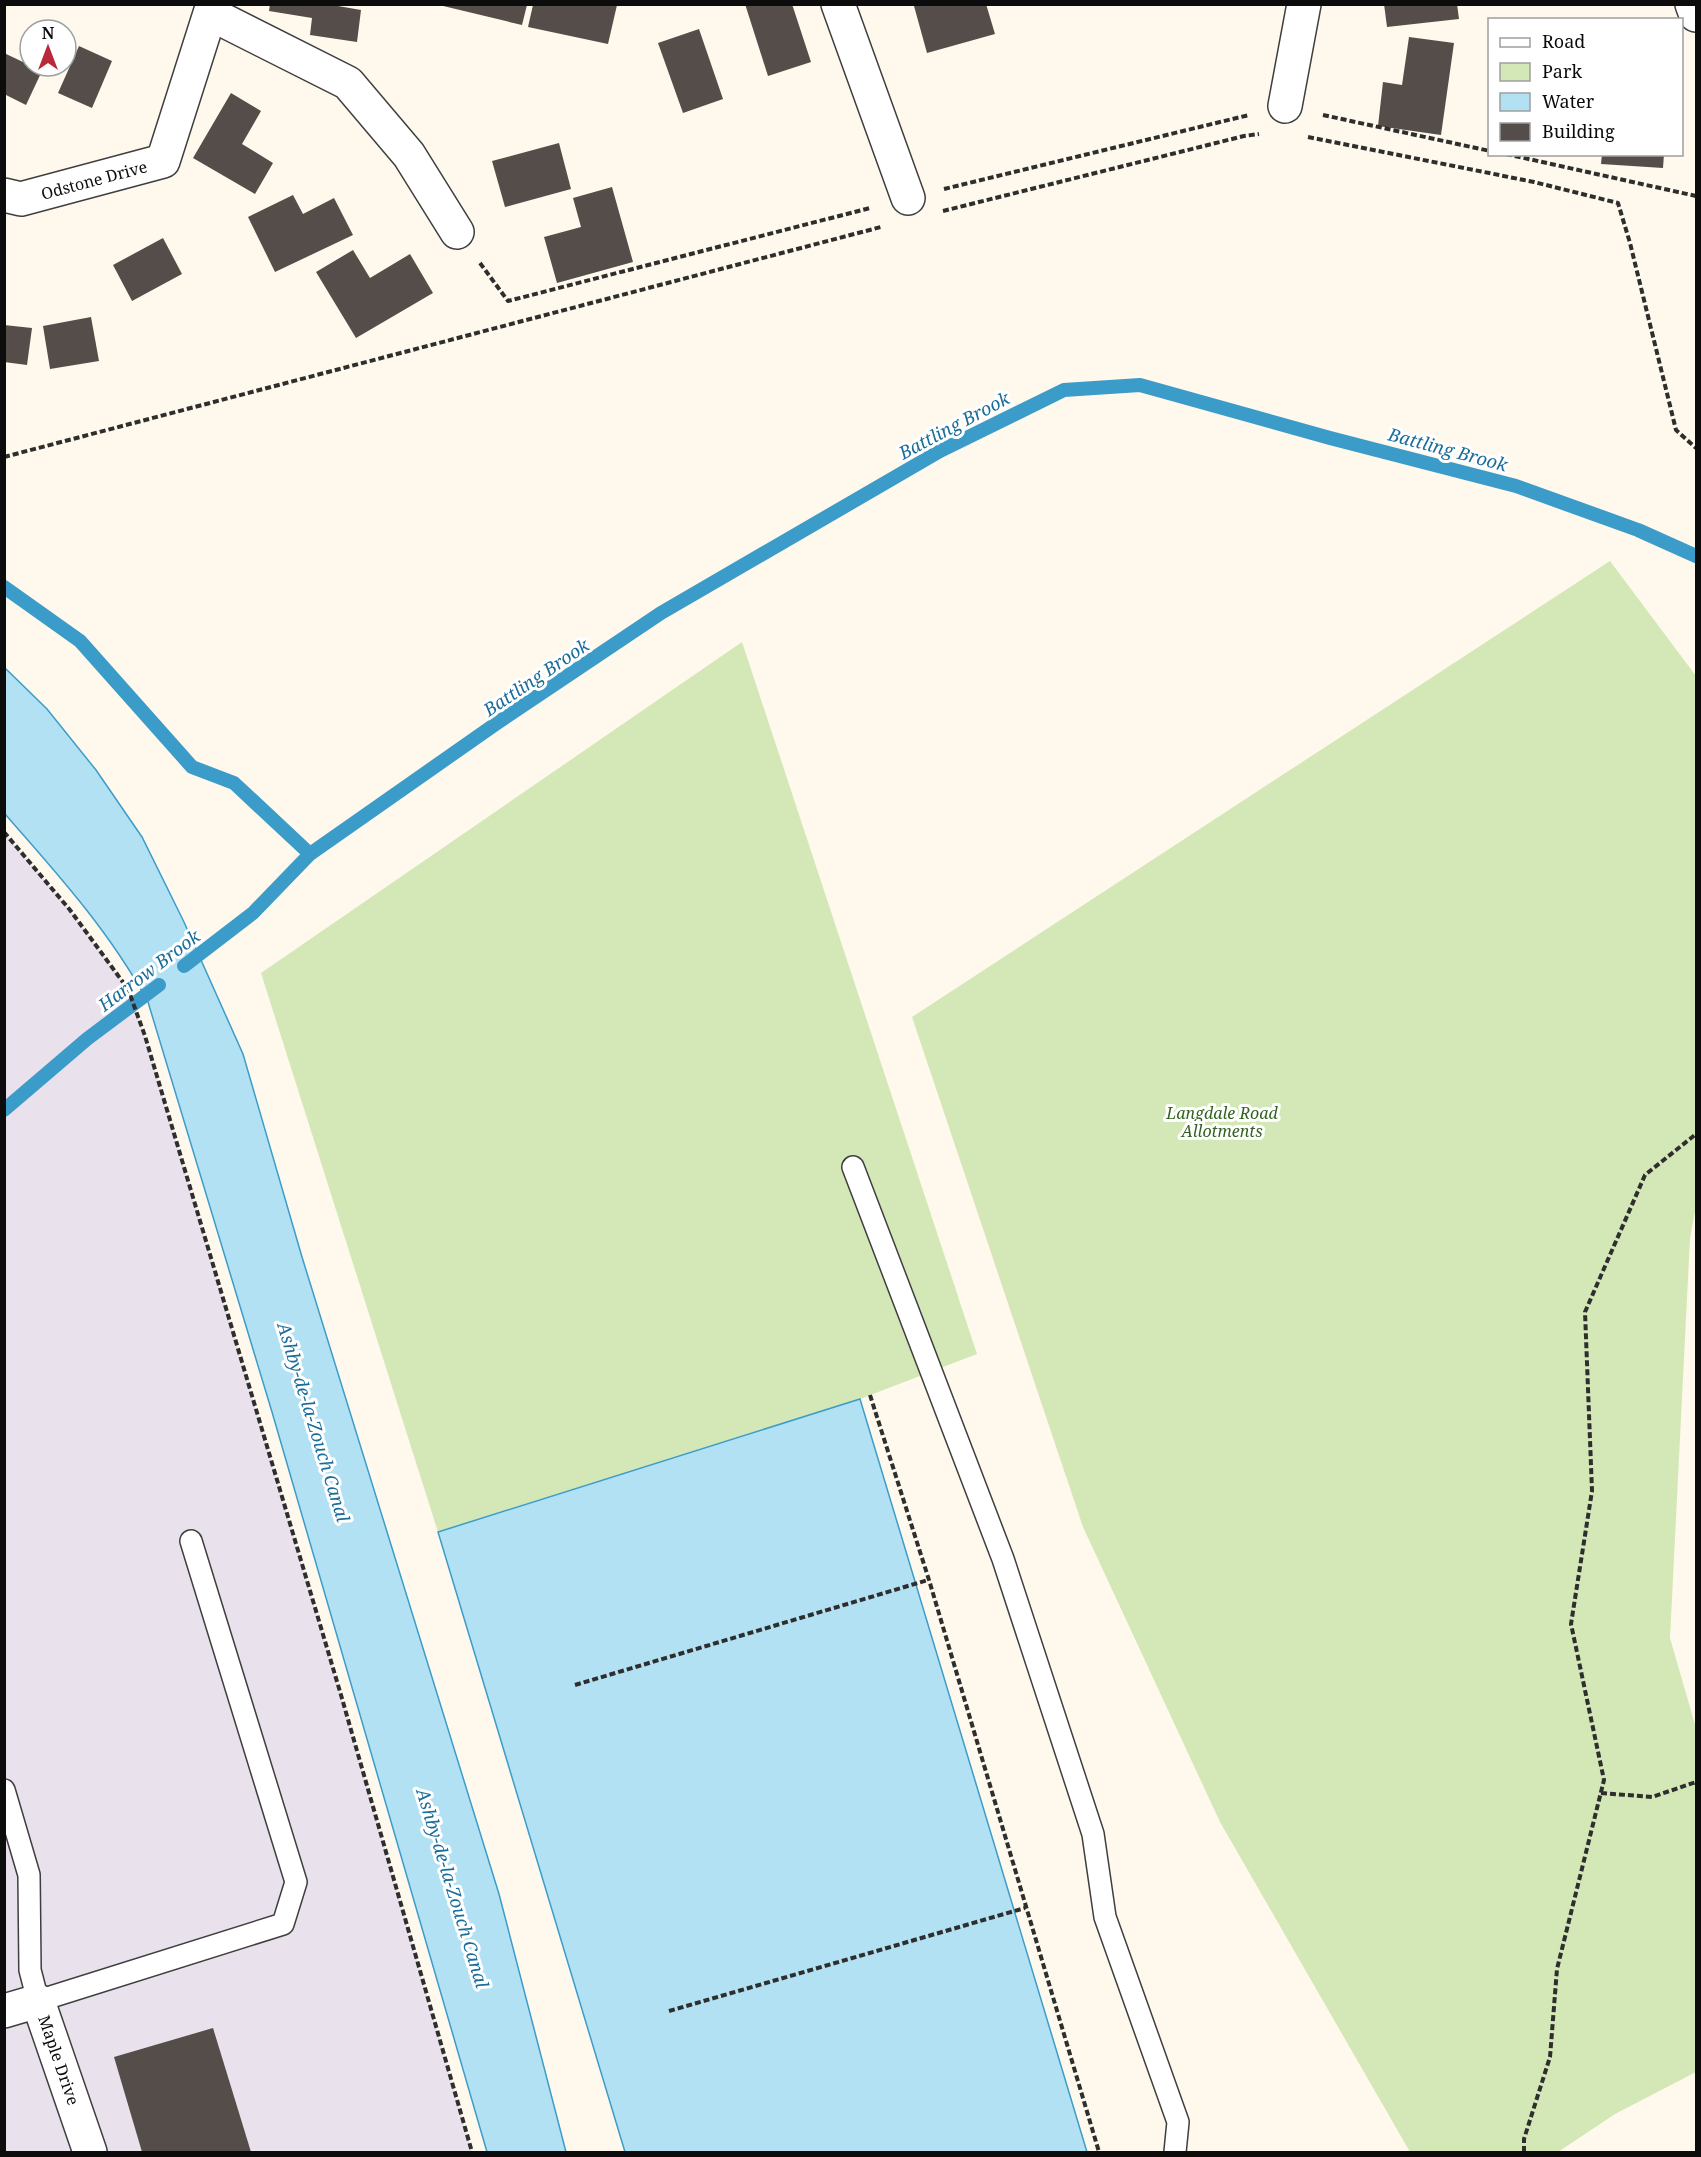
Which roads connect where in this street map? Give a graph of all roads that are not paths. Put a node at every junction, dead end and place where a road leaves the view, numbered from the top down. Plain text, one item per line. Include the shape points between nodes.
1 (838, 4) edge
2 (1304, 4) edge
3 (1692, 4) edge
4 (212, 9) edge
5 (1696, 15) edge
6 (1285, 106) road end
7 (4, 195) edge
8 (921, 206) road end
9 (457, 232) road end
10 (853, 1167) dead end
11 (191, 1541) dead end
12 (4, 1791) edge
13 (38, 2001) junction
14 (4, 2011) edge
15 (90, 2152) edge
16 (1175, 2152) edge

1 - 8 street
2 - 6 street
3 - 5 street
4 - 7 street, Odstone Drive via 164,161 21,199
4 - 9 street via 348,83 409,155
10 - 16 lane via 1003,1559 1093,1834 1105,1917 1178,2122
11 - 13 lane via 297,1882 292,1901 283,1924
12 - 13 lane via 29,1875 30,1970
13 - 14 street, Maple Drive
13 - 15 street, Maple Drive

